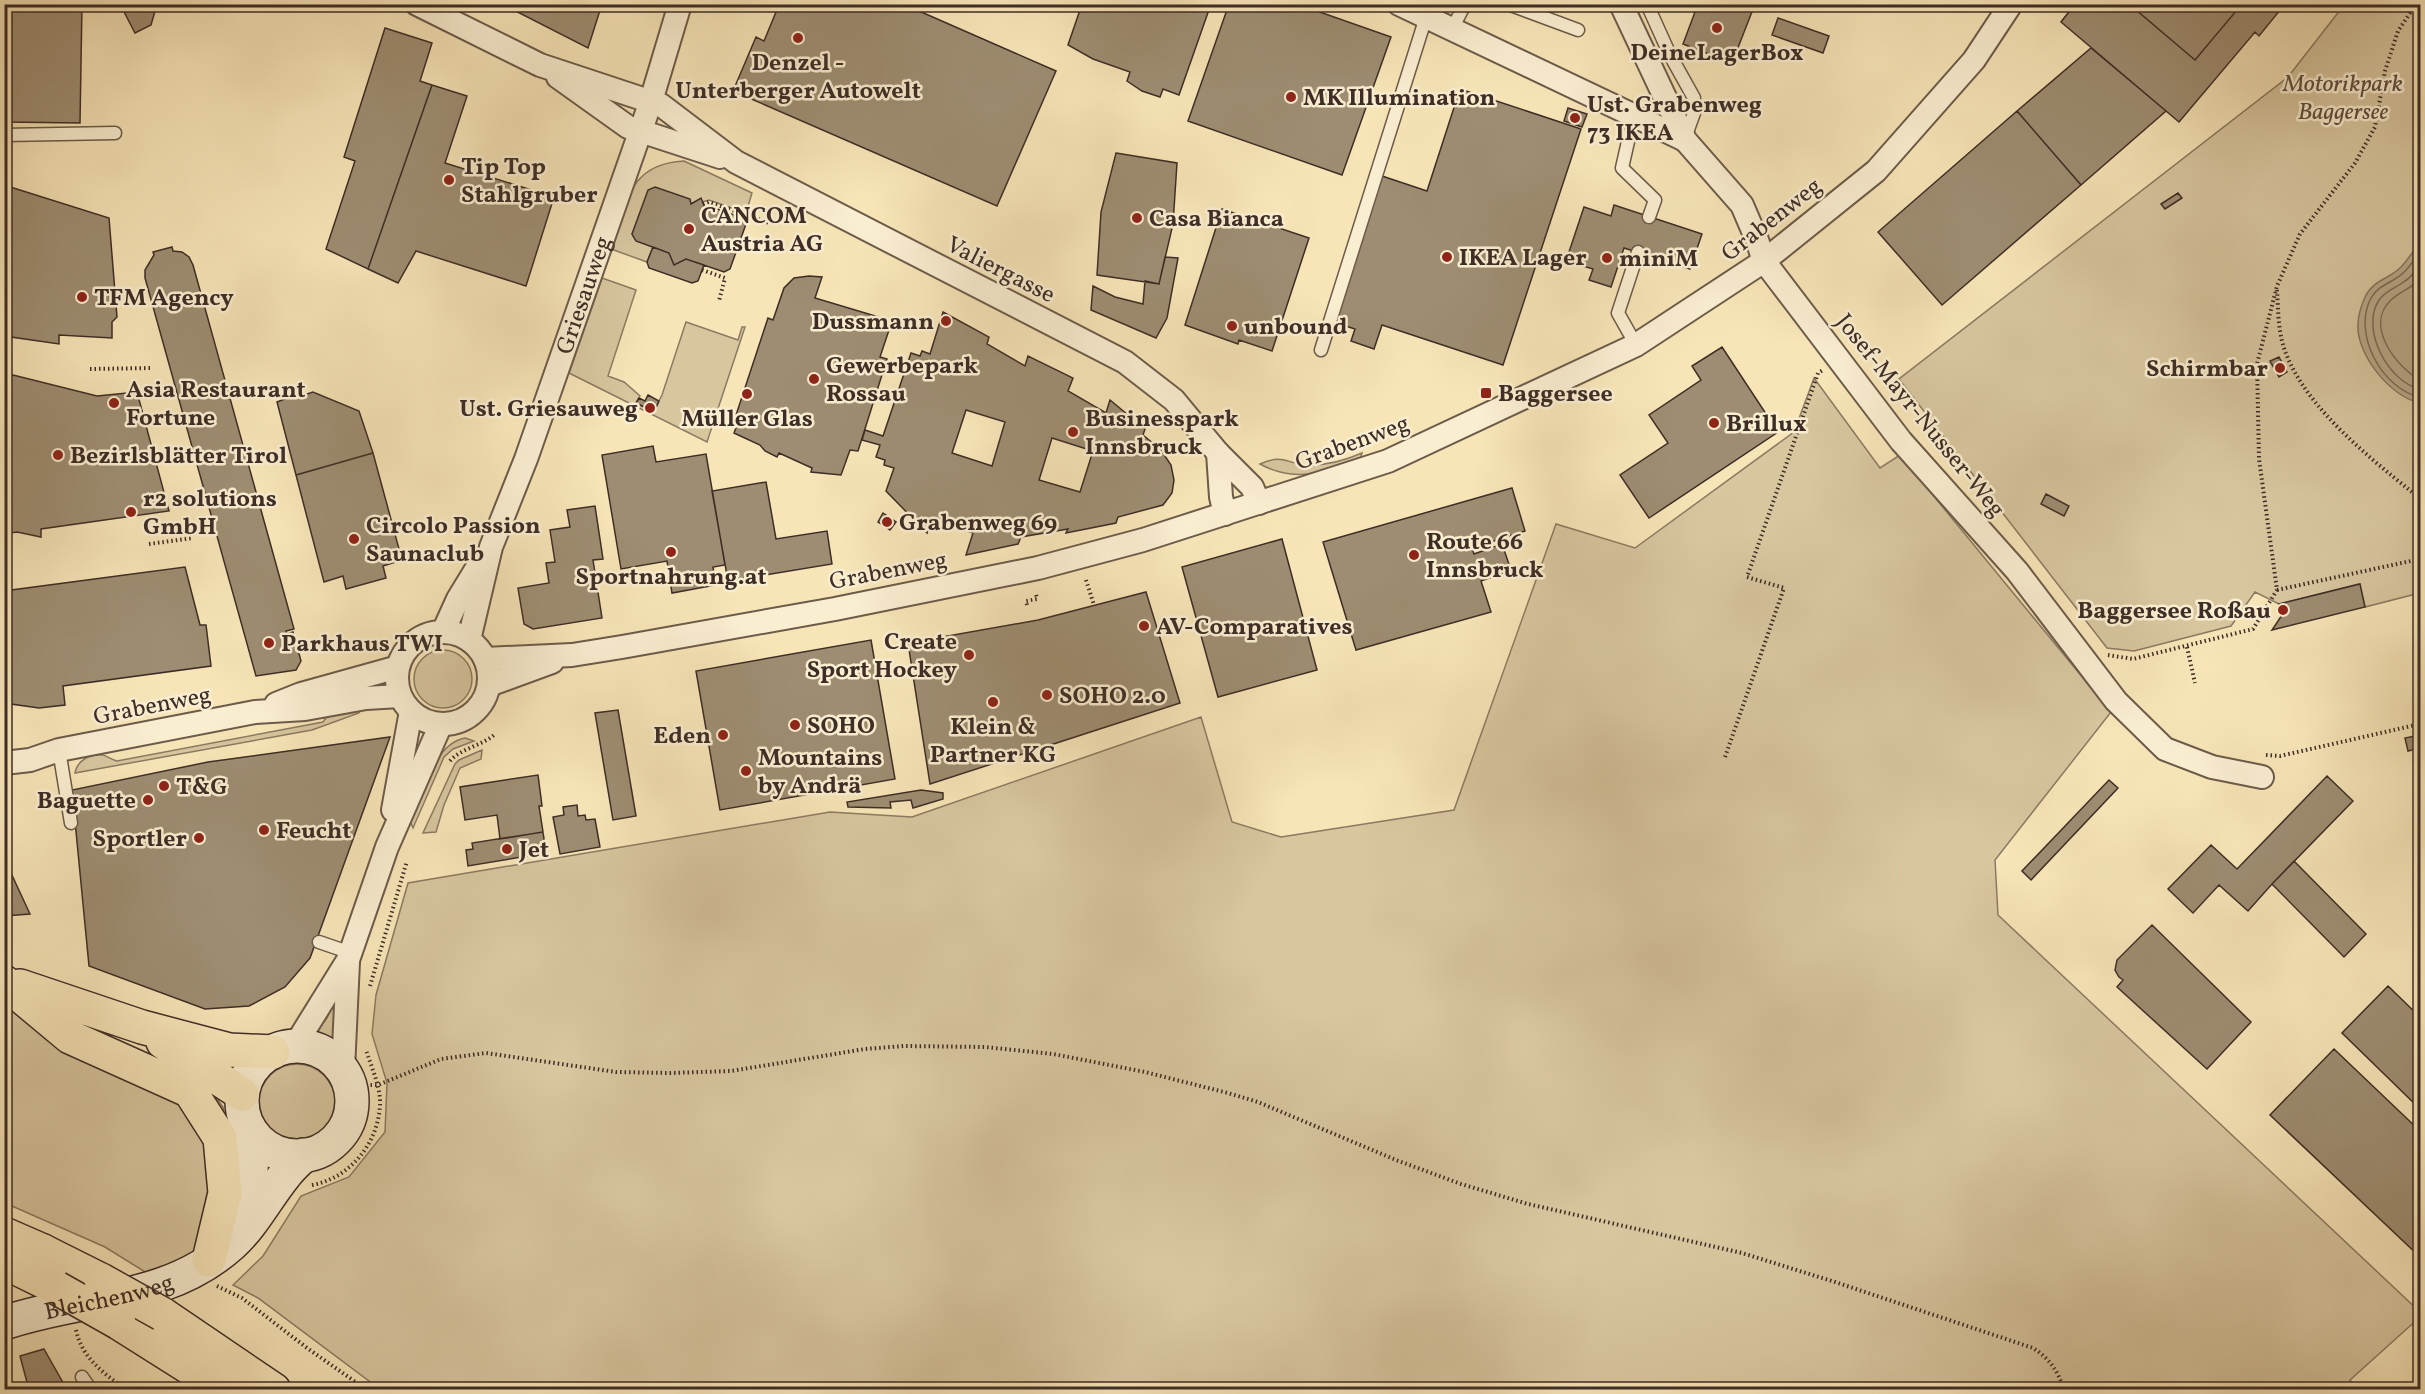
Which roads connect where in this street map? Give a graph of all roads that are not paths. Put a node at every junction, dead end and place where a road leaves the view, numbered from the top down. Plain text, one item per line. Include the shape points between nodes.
1 (417, 4) edge
2 (680, 4) edge
3 (1399, 4) edge
4 (1465, 4) edge
5 (1508, 4) edge
6 (1621, 4) edge
7 (1647, 4) edge
8 (2011, 4) edge
9 (1426, 17) junction
10 (1452, 30) junction
11 (1578, 30) dead end
12 (540, 65) junction
13 (651, 101) junction
14 (1634, 116) junction
15 (641, 131) junction
16 (115, 133) dead end
17 (4, 135) edge
18 (1685, 140) junction
19 (736, 162) junction
20 (1649, 217) dead end
21 (1638, 252) dead end
22 (1764, 261) junction
23 (1636, 345) junction
24 (1321, 350) dead end
25 (1218, 453) junction
26 (1259, 503) junction
27 (1225, 514) junction
28 (491, 547) junction
29 (443, 632) junction
30 (469, 640) junction
31 (572, 655) junction
32 (485, 659) junction
33 (398, 667) junction
34 (489, 686) junction
35 (405, 704) junction
36 (255, 712) junction
37 (441, 724) junction
38 (4, 748) edge
39 (59, 750) junction
40 (4, 764) edge
41 (2262, 777) dead end
42 (70, 823) dead end
43 (387, 847) junction
44 (319, 942) dead end
45 (349, 957) junction
46 (4, 981) edge
47 (142, 1027) junction
48 (283, 1049) junction
49 (357, 1080) junction
50 (242, 1095) junction
51 (250, 1130) junction
52 (304, 1155) junction
53 (4, 1234) edge
54 (4, 1262) edge
55 (200, 1267) junction
56 (64, 1297) junction
57 (12, 1318) edge
58 (82, 1377) dead end
59 (4, 1384) edge
60 (9, 1389) edge
61 (91, 1389) edge
62 (225, 1389) edge
63 (274, 1389) edge

1 - 12 street, Valiergasse
2 - 13 street, Griesauweg
3 - 9 street
4 - 10 lane
5 - 11 lane
6 - 18 street, Josef-Mayr-Nusser-Weg
7 - 18 lane via 1694,98 1694,113
8 - 22 street, Grabenweg via 1974,60 1876,171
9 - 10 street
9 - 24 lane
10 - 14 street
12 - 13 street, Valiergasse
12 - 15 street, Valiergasse via 628,127
13 - 15 street, Griesauweg
13 - 19 street, Valiergasse
14 - 18 street
14 - 20 lane via 1622,168 1655,200
15 - 19 street, Valiergasse
15 - 28 street, Griesauweg via 526,459
16 - 17 lane
18 - 22 street, Josef-Mayr-Nusser-Weg via 1742,205
19 - 25 street, Valiergasse via 1125,362 1174,400
21 - 23 lane via 1618,313
22 - 23 street, Grabenweg
22 - 41 street, Josef-Mayr-Nusser-Weg via 1901,441 2017,571 2125,709 2165,749 2212,767
23 - 26 street, Grabenweg via 1388,461
25 - 26 street, Valiergasse via 1252,487
25 - 27 street
26 - 27 street, Grabenweg
27 - 31 street, Grabenweg via 1112,550 1038,568 835,609
28 - 29 street, Griesauweg via 458,599
28 - 30 street, Griesauweg
29 - 30 street
29 - 33 street via 414,642
30 - 32 street
31 - 32 street, Grabenweg
31 - 34 street, Grabenweg
32 - 34 street
33 - 35 street via 396,682
33 - 36 street, Grabenweg via 301,694
34 - 37 street via 485,699 464,720
35 - 36 street, Grabenweg via 366,698 305,709
35 - 37 street via 432,724
35 - 43 street
36 - 39 street, Grabenweg
37 - 43 street
38 - 39 street, Grabenweg via 27,745
39 - 40 street, Grabenweg
39 - 42 lane
43 - 45 street
44 - 45 lane
45 - 48 street
45 - 49 street
46 - 47 main road
46 - 55 main road via 70,1037 190,1091 219,1138 225,1193
47 - 48 main road via 229,1050
47 - 50 main road
48 - 49 main road via 319,1051
48 - 50 main road via 259,1061
49 - 52 main road via 349,1119 341,1135 328,1147
50 - 51 main road via 243,1113
51 - 52 main road via 277,1153
51 - 55 main road via 253,1164 247,1192 230,1229
52 - 55 main road, Bleichenweg via 286,1173 245,1231
53 - 63 main road, bridge via 162,1314
54 - 56 main road
55 - 56 main road, Bleichenweg via 128,1296
56 - 57 main road, Bleichenweg
56 - 62 main road, bridge via 119,1323
58 - 61 lane
59 - 60 lane

